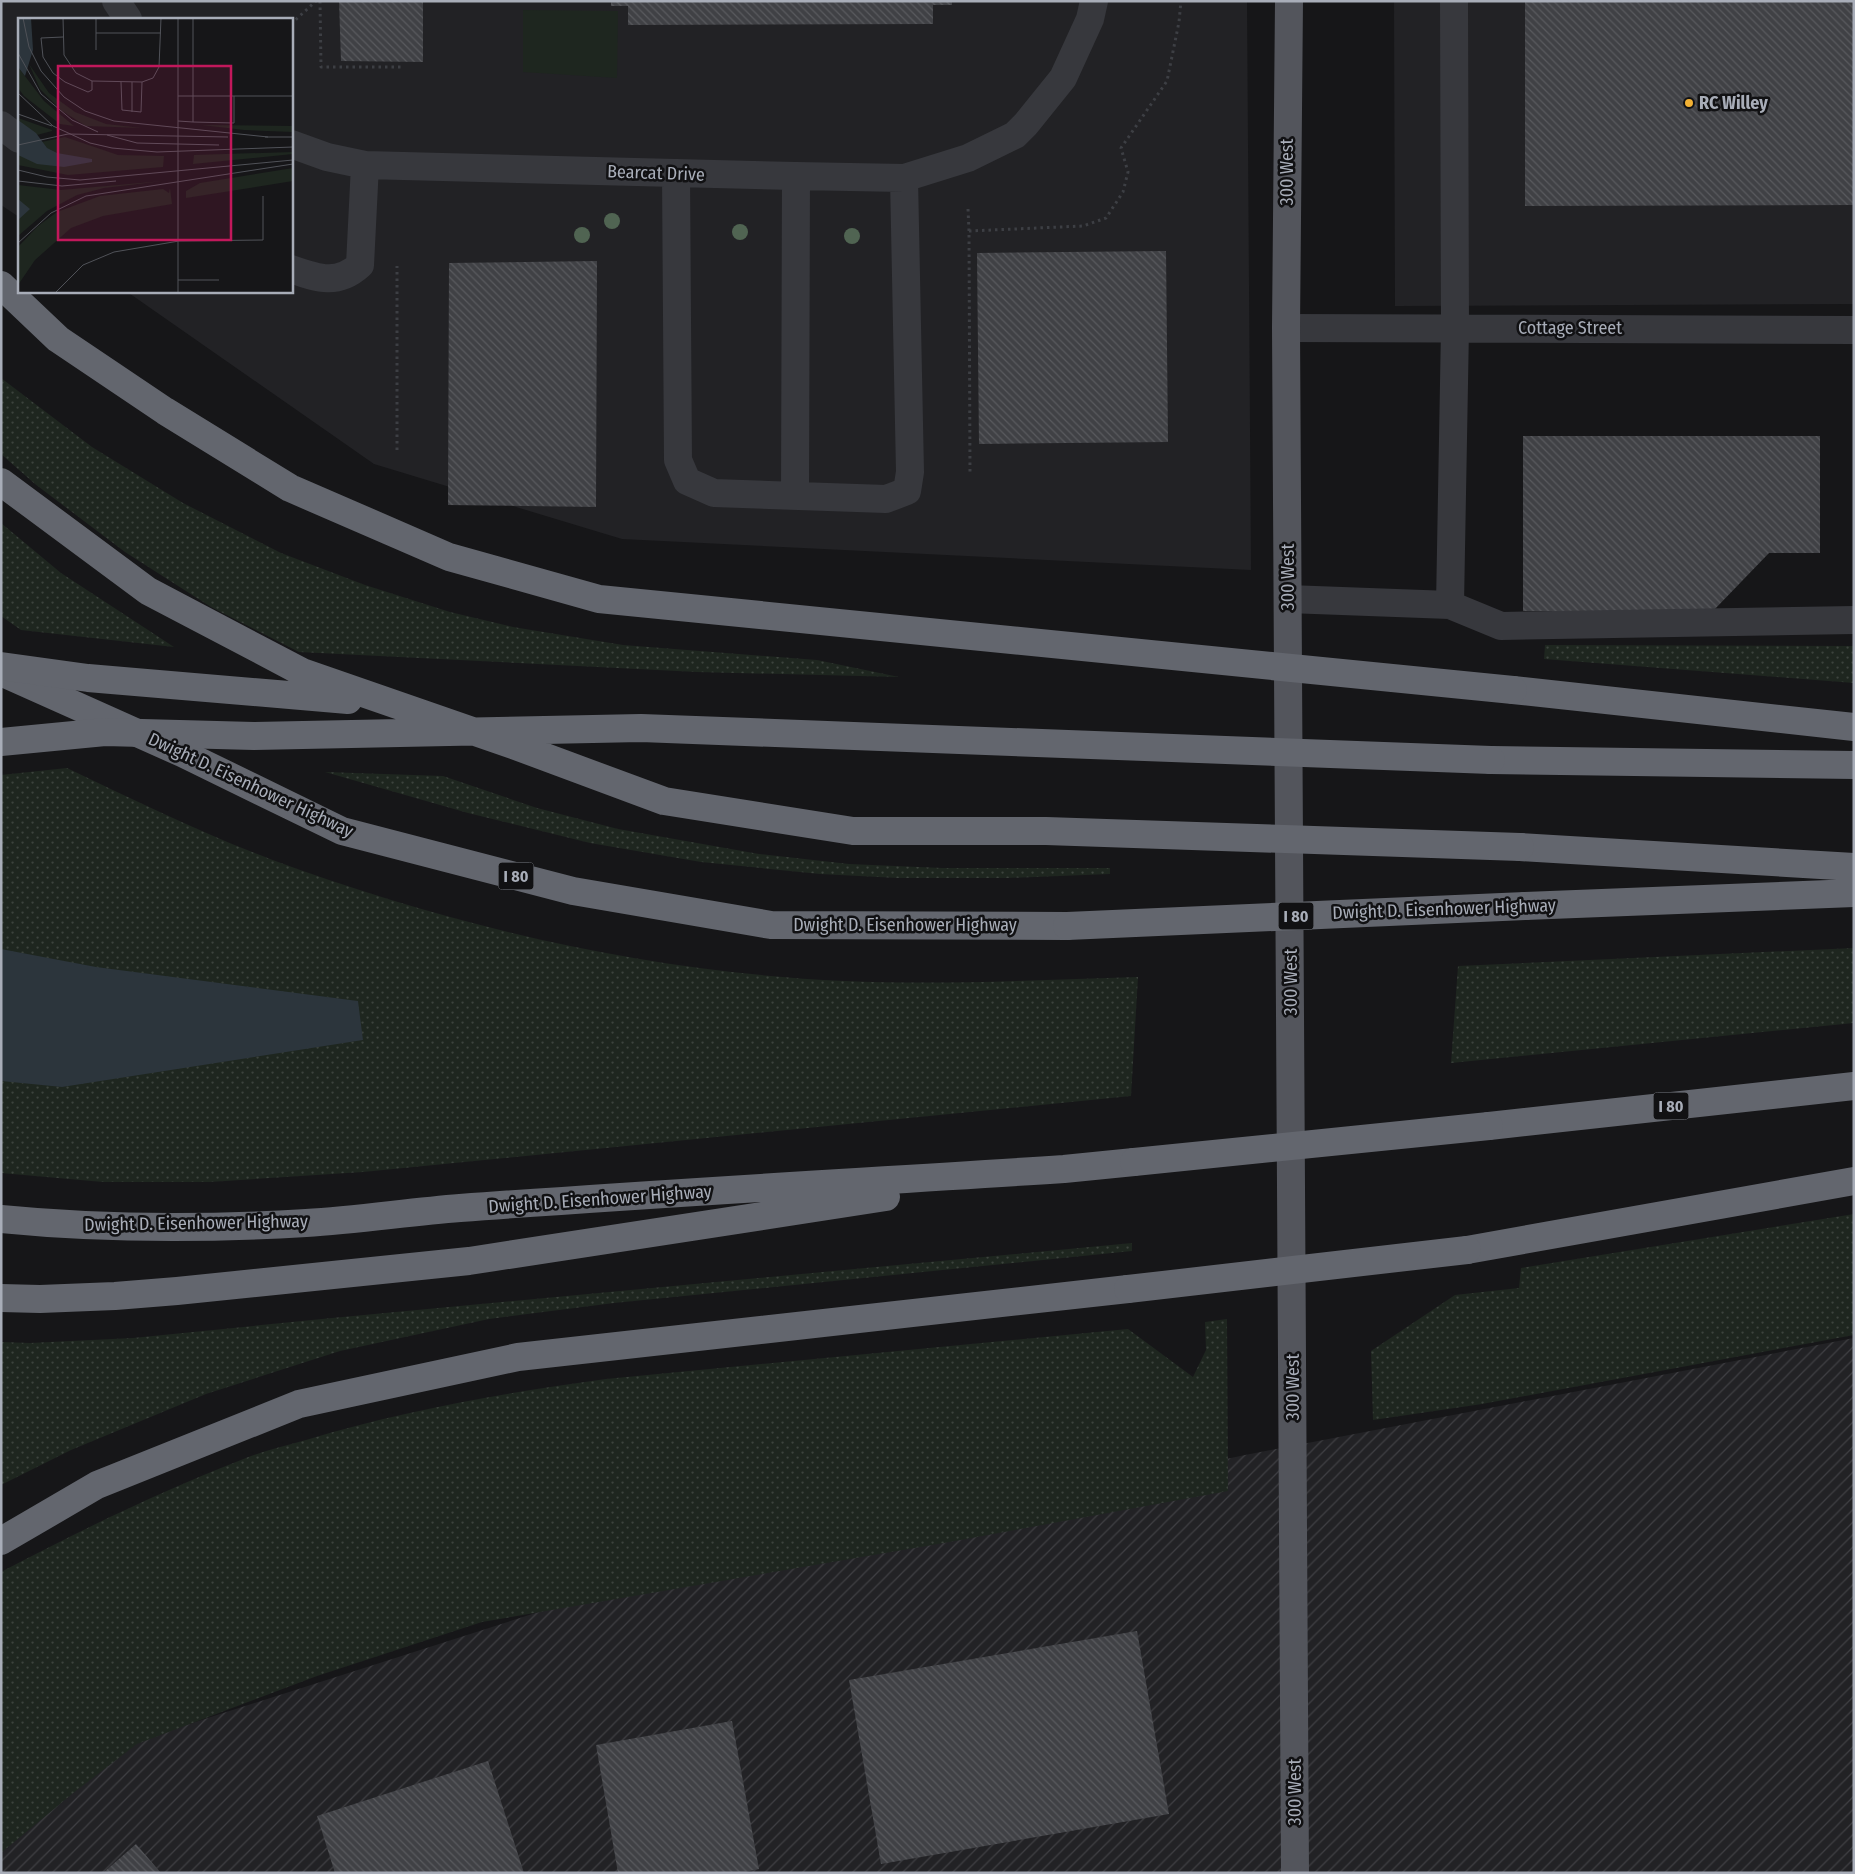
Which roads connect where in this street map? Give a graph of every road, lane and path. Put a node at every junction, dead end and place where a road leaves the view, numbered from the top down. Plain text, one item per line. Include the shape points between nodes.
1 (116, 1) edge
2 (316, 1) edge
3 (320, 1) edge
4 (1094, 1) edge
5 (1181, 1) edge
6 (1289, 1) edge
7 (1454, 1) edge
8 (127, 18) edge
9 (292, 23) edge
10 (402, 67) dead end
11 (1, 125) edge
12 (18, 138) edge
13 (292, 144) edge
14 (365, 165) junction
15 (676, 173) junction
16 (796, 176) junction
17 (904, 178) junction
18 (968, 209) dead end
19 (969, 231) junction
20 (397, 260) dead end
21 (292, 269) edge
22 (1, 285) edge
23 (1286, 328) junction
24 (1455, 328) junction
25 (1854, 330) edge
26 (397, 450) dead end
27 (970, 474) dead end
28 (1, 482) edge
29 (794, 496) junction
30 (1288, 599) junction
31 (1450, 605) junction
32 (1854, 620) edge
33 (1, 666) edge
34 (1, 672) edge
35 (1854, 727) edge
36 (641, 728) junction
37 (1, 742) edge
38 (1854, 765) edge
39 (1854, 867) edge
40 (1854, 893) edge
41 (1854, 1086) edge
42 (1064, 1169) junction
43 (1854, 1181) edge
44 (1, 1219) edge
45 (1, 1298) edge
46 (1, 1541) edge
47 (1296, 1873) edge

1 - 8 street
2 - 9 path
3 - 10 path via 321,67
4 - 17 street, Bearcat Drive via 1090,19 1063,78 1015,135 968,158
5 - 19 path via 1167,81 1121,148 1128,172 1123,192 1106,218 1083,226
6 - 23 main road, 300 West
7 - 24 street
11 - 12 street
13 - 14 street, Bearcat Drive via 327,157
14 - 15 street, Bearcat Drive
14 - 21 street via 360,265 351,273 321,280
15 - 16 street, Bearcat Drive
15 - 29 street via 678,460 688,481 714,493
16 - 17 street, Bearcat Drive
16 - 29 street
17 - 29 street via 910,472 907,491 886,499
18 - 19 path
19 - 27 path
20 - 26 path
22 - 35 highway, bridge via 58,339 290,488 449,557 599,599
23 - 24 street, Cottage Street
23 - 30 main road, 300 West
24 - 25 street, Cottage Street
24 - 31 street
28 - 39 highway, bridge via 148,591 302,672 664,801 853,831 1046,831 1520,847
30 - 31 street
30 - 47 main road, 300 West
31 - 32 street via 1501,626
33 - 36 highway, bridge via 107,680
34 - 40 highway, Dwight D. Eisenhower Highway / I 80, bridge via 182,753 342,831 573,891 771,925 1067,926
36 - 37 highway, bridge via 254,736 105,732
36 - 38 highway, bridge via 1491,760
41 - 42 highway, Dwight D. Eisenhower Highway / I 80, bridge
42 - 44 highway, Dwight D. Eisenhower Highway / I 80 via 232,1227 104,1226
42 - 45 highway via 469,1261 177,1291 96,1297
43 - 46 highway, bridge via 1467,1250 518,1357 299,1404 97,1485

